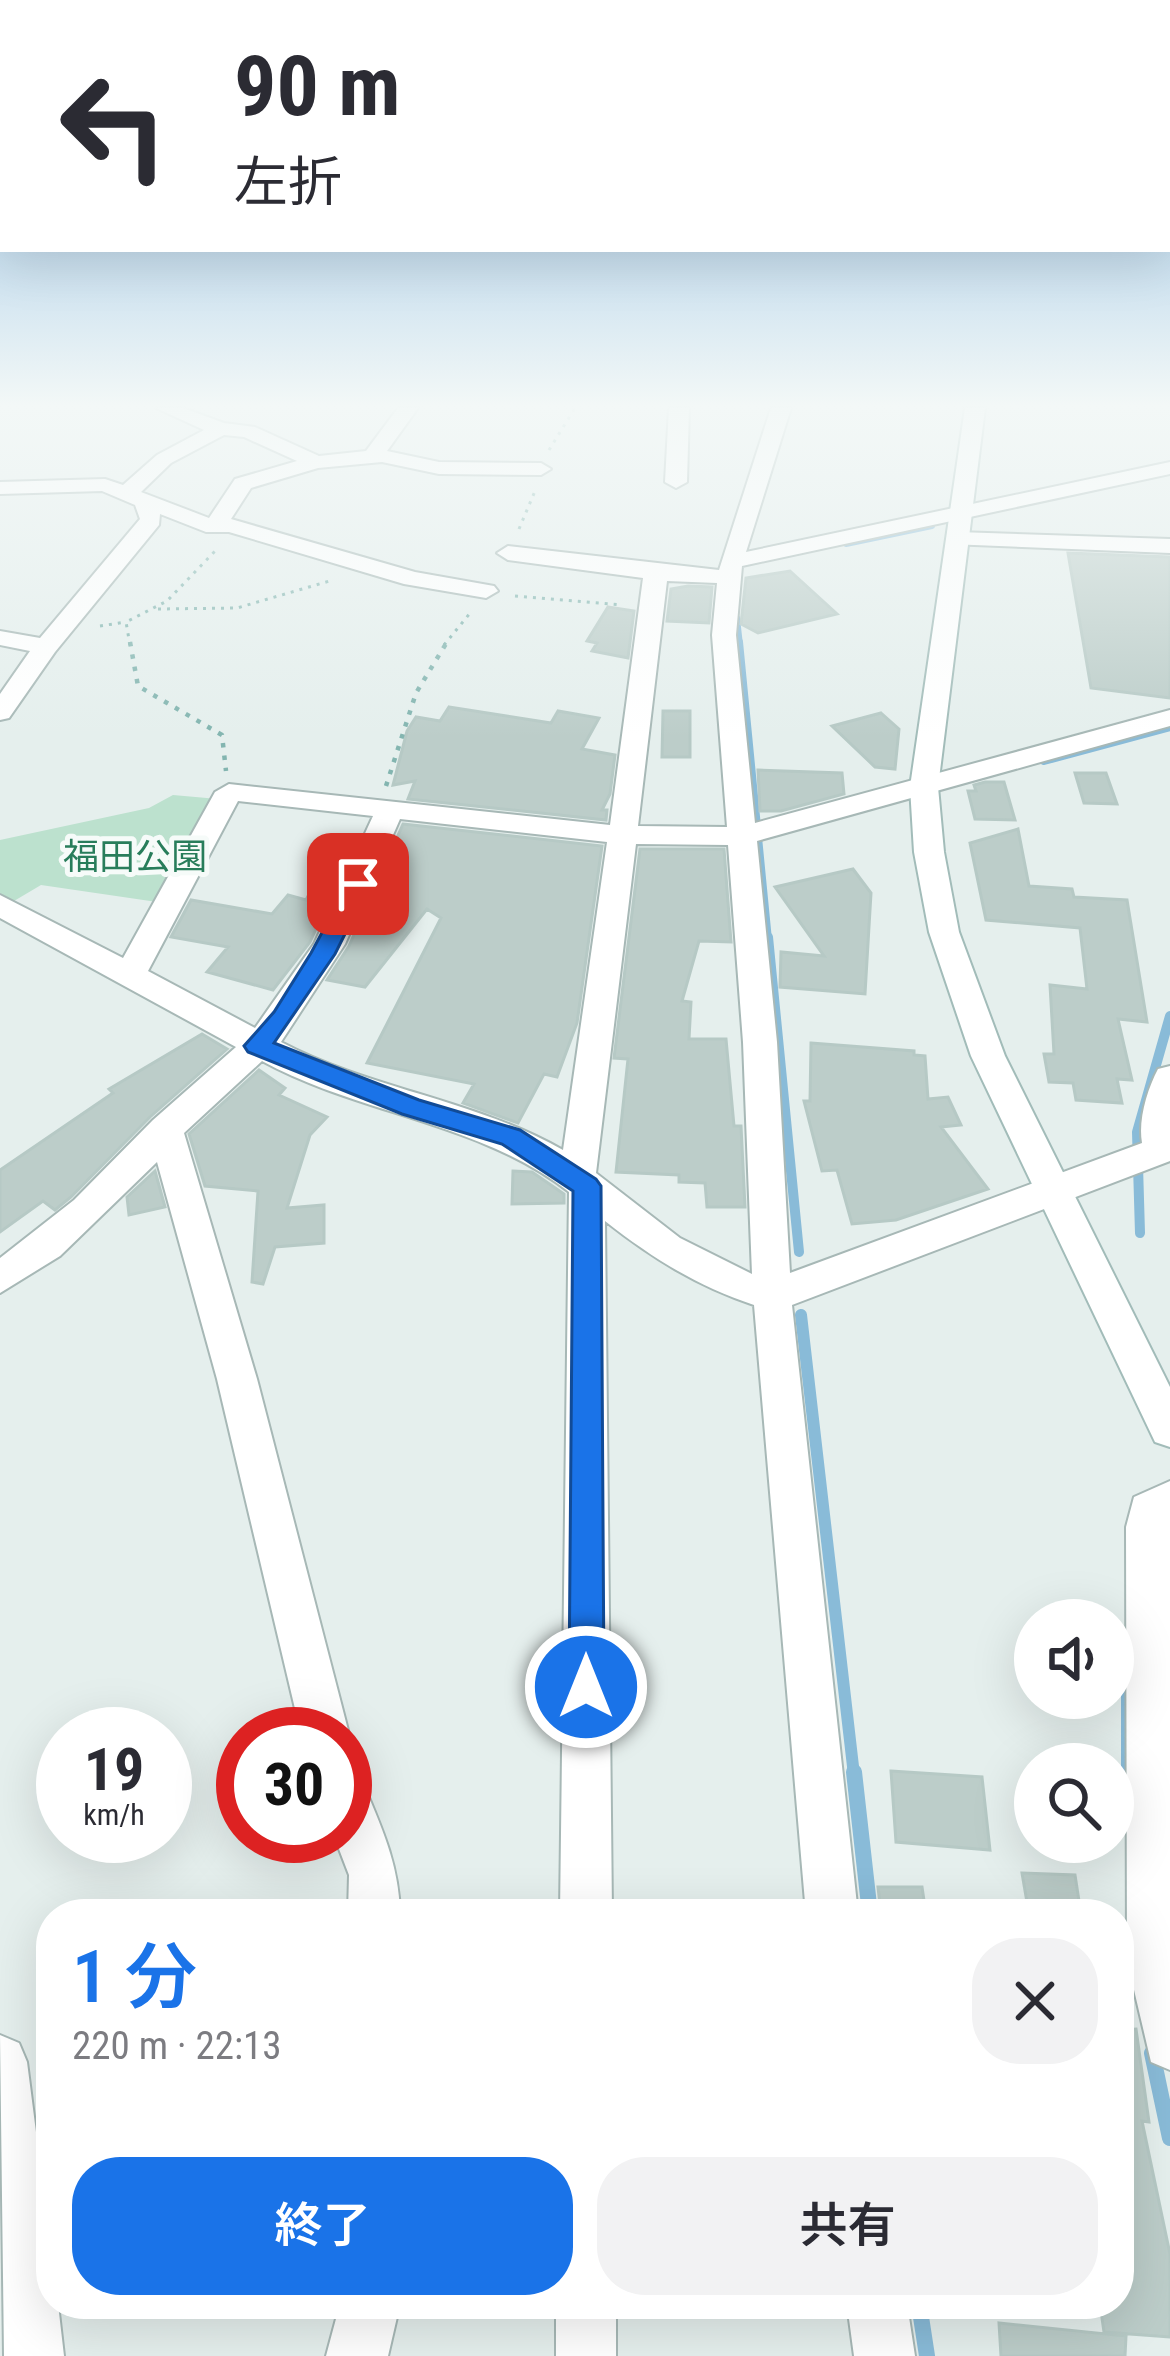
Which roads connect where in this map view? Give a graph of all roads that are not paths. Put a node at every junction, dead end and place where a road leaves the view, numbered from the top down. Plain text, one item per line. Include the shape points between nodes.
1 (149, 518) edge
2 (191, 518) edge
3 (220, 518) edge
4 (750, 518) edge
5 (960, 518) edge
6 (988, 518) edge
7 (959, 526) junction
8 (214, 527) junction
9 (1170, 546) edge
10 (508, 554) road end
11 (737, 564) junction
12 (655, 573) junction
13 (486, 591) road end
14 (0, 638) edge
15 (46, 647) junction
16 (0, 712) edge
17 (1170, 718) edge
18 (924, 787) junction
19 (390, 808) junction
20 (754, 834) junction
21 (624, 835) junction
22 (0, 905) edge
23 (128, 976) junction
24 (257, 1046) junction
25 (1170, 1078) edge
26 (165, 1129) junction
27 (1151, 1154) edge
28 (582, 1182) junction
29 (1050, 1190) junction
30 (0, 1278) edge
31 (772, 1296) junction
32 (1170, 1430) edge
33 (1170, 1501) edge
34 (318, 1707) edge
35 (369, 1863) edge
36 (374, 1899) edge
37 (586, 1899) edge
38 (831, 1899) edge
39 (1142, 1966) edge
40 (1170, 2043) edge
41 (0, 2062) edge
42 (366, 2319) edge
43 (586, 2319) edge
44 (879, 2319) edge
45 (34, 2356) edge
46 (357, 2356) edge
47 (586, 2356) edge
48 (884, 2356) edge

1 - 15 street
2 - 8 street
3 - 8 street
4 - 11 street
5 - 7 street
6 - 7 street
7 - 9 street
7 - 11 street
7 - 18 street
8 - 13 street
10 - 12 street
11 - 12 street
11 - 20 street via 724,635
12 - 21 street
14 - 15 street
15 - 16 street
17 - 18 street
18 - 20 street
18 - 29 street via 944,932 988,1056
19 - 21 street
19 - 23 street via 229,792
19 - 24 street via 343,922
20 - 21 street
20 - 31 street
21 - 28 street via 599,976
22 - 23 street
23 - 24 street
24 - 26 street
24 - 28 street via 511,1137
25 - 27 street
26 - 30 street via 101,1202
26 - 34 street
27 - 29 street
28 - 31 street via 667,1249
28 - 37 street
29 - 31 street
29 - 32 street
31 - 38 street
33 - 39 street via 1149,1510
35 - 36 street
39 - 40 street
41 - 45 street
42 - 46 street
43 - 47 street
44 - 48 street

